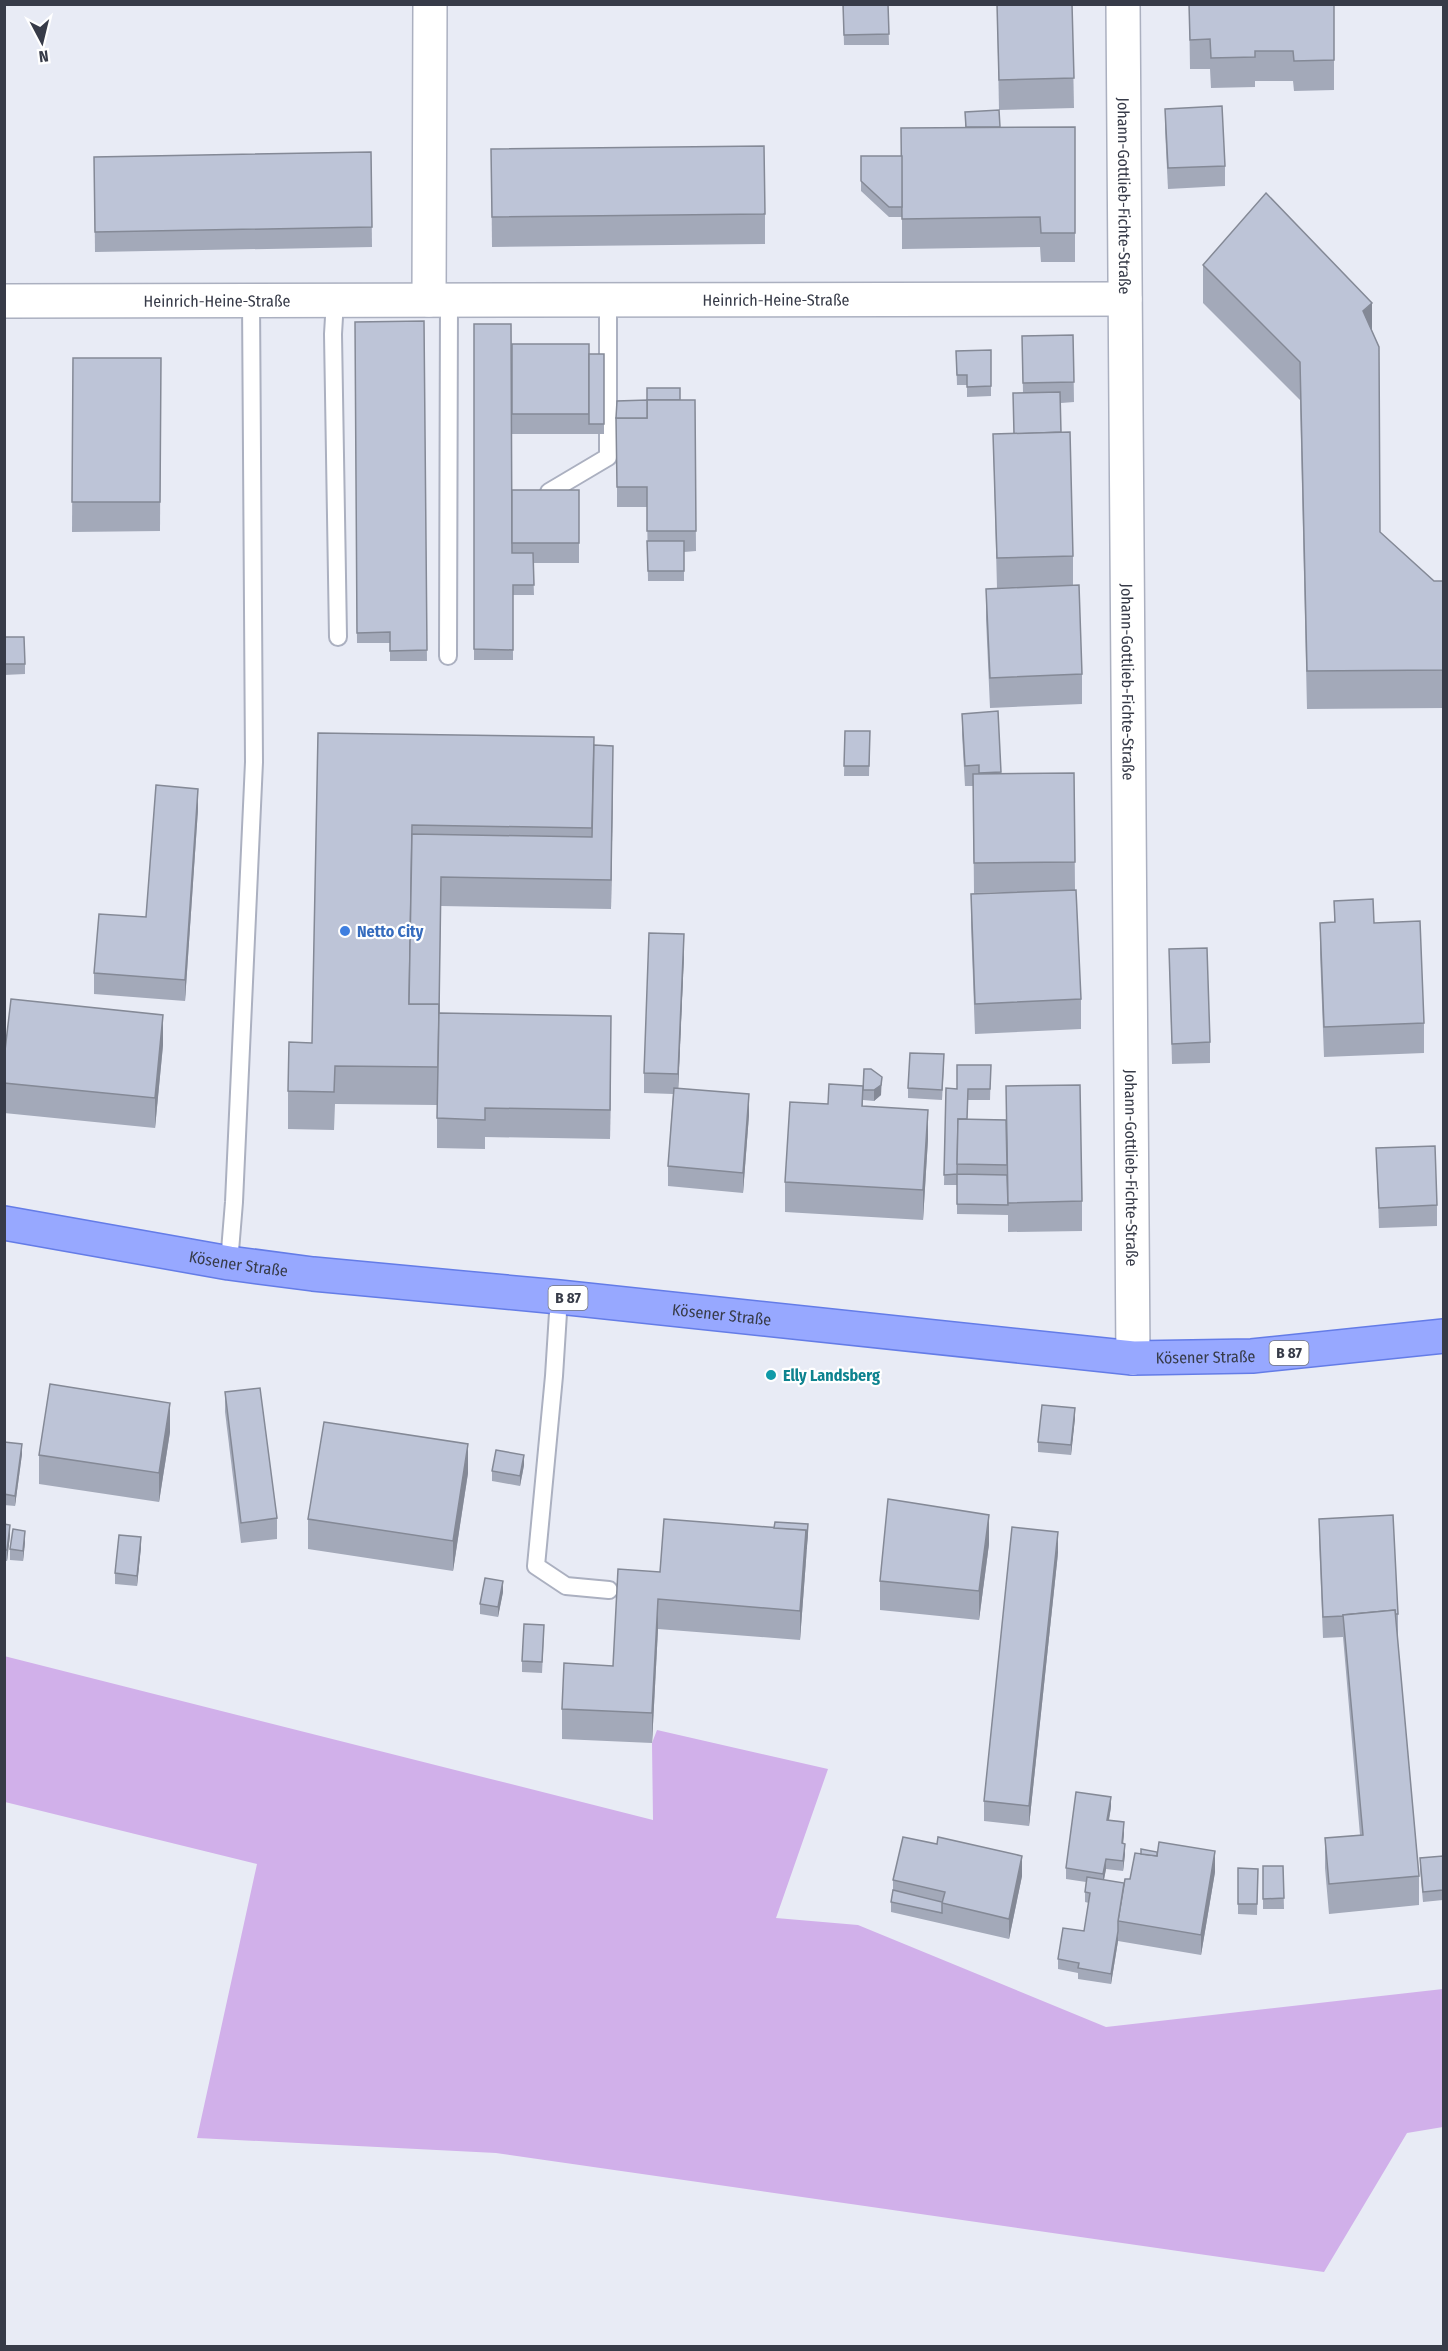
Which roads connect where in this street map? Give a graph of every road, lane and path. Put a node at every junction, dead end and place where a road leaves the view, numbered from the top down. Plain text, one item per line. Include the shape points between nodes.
1 (430, 4) edge
2 (1123, 4) edge
3 (1125, 299) junction
4 (251, 300) junction
5 (335, 300) junction
6 (439, 300) junction
7 (608, 300) junction
8 (4, 301) edge
9 (549, 492) edge
10 (338, 637) dead end
11 (448, 656) dead end
12 (4, 1223) edge
13 (229, 1263) junction
14 (559, 1297) junction
15 (1443, 1336) edge
16 (1133, 1358) junction
17 (609, 1590) dead end

1 - 6 street
2 - 3 street, Johann-Gottlieb-Fichte-Straße
3 - 7 street, Heinrich-Heine-Straße
3 - 16 street, Johann-Gottlieb-Fichte-Straße
4 - 5 street, Heinrich-Heine-Straße
4 - 8 street, Heinrich-Heine-Straße
4 - 13 lane via 254,762
5 - 6 street, Heinrich-Heine-Straße
5 - 10 lane
6 - 7 street, Heinrich-Heine-Straße
6 - 11 lane
7 - 9 lane via 608,457
12 - 13 main road, Kösener Straße / B 87
13 - 14 main road, Kösener Straße / B 87
14 - 16 main road, Kösener Straße / B 87
14 - 17 lane via 536,1566 566,1587
15 - 16 main road, Kösener Straße / B 87 via 1252,1356

